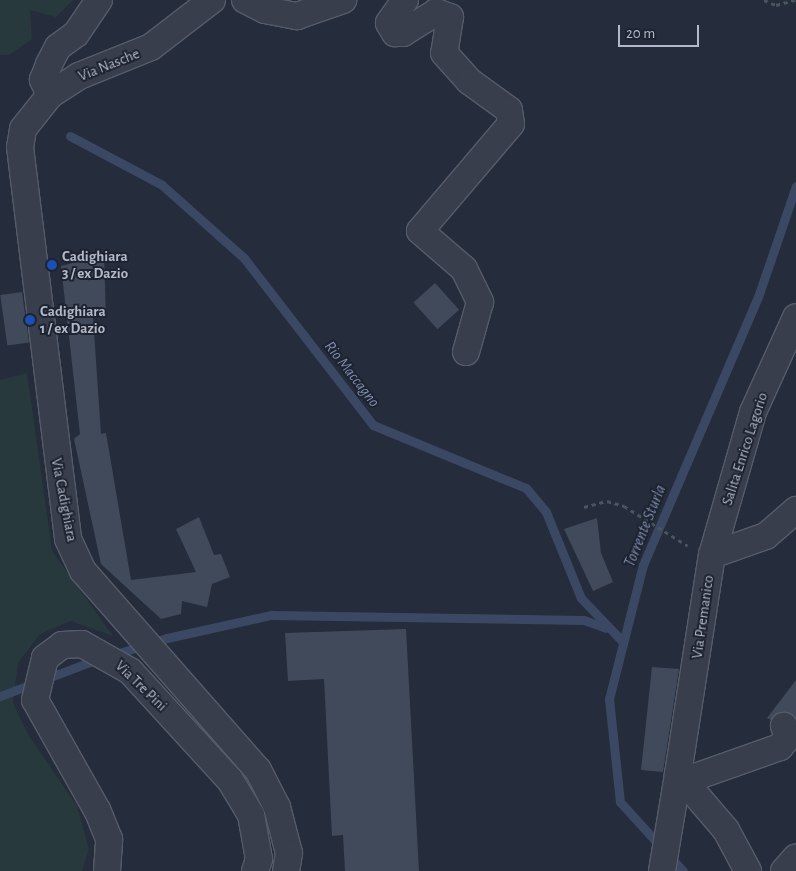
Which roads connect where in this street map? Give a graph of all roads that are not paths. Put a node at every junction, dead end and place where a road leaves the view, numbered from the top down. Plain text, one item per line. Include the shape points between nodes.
1 (99, 0) edge
2 (212, 0) edge
3 (245, 0) edge
4 (343, 0) edge
5 (405, 0) edge
6 (50, 95) junction
7 (20, 147) joint
8 (796, 317) edge
9 (466, 352) dead end
10 (796, 510) edge
11 (700, 551) junction
12 (784, 726) dead end
13 (681, 788) junction
14 (796, 857) edge
15 (107, 871) edge
16 (255, 871) edge
17 (286, 871) edge
18 (662, 871) edge
19 (748, 871) edge
20 (784, 871) edge

1 - 6 street via 76,34 58,47 49,64 44,80
2 - 6 street, Via Nasche via 151,47 79,76
3 - 4 street via 265,10 297,16
5 - 9 street via 389,23 395,33 403,33 436,12 450,17 444,53 469,81 508,110 511,124 420,231 464,269 480,302
6 - 7 street, Via Nasche via 23,129
7 - 17 street, Via Cadighiara via 68,539 83,571 258,770 277,807 289,853
8 - 11 street, Salita Enrico Lagorio via 753,412
10 - 11 street, Via Premanico via 766,536
11 - 13 street, Via Premanico
12 - 13 street via 788,737 780,747 698,776
13 - 18 street, Via Premanico
13 - 19 street via 726,830
14 - 20 street
15 - 16 street, Via Tre Pini via 109,839 97,810 36,700 45,658 62,645 82,644 130,671 230,780 251,815 259,860

